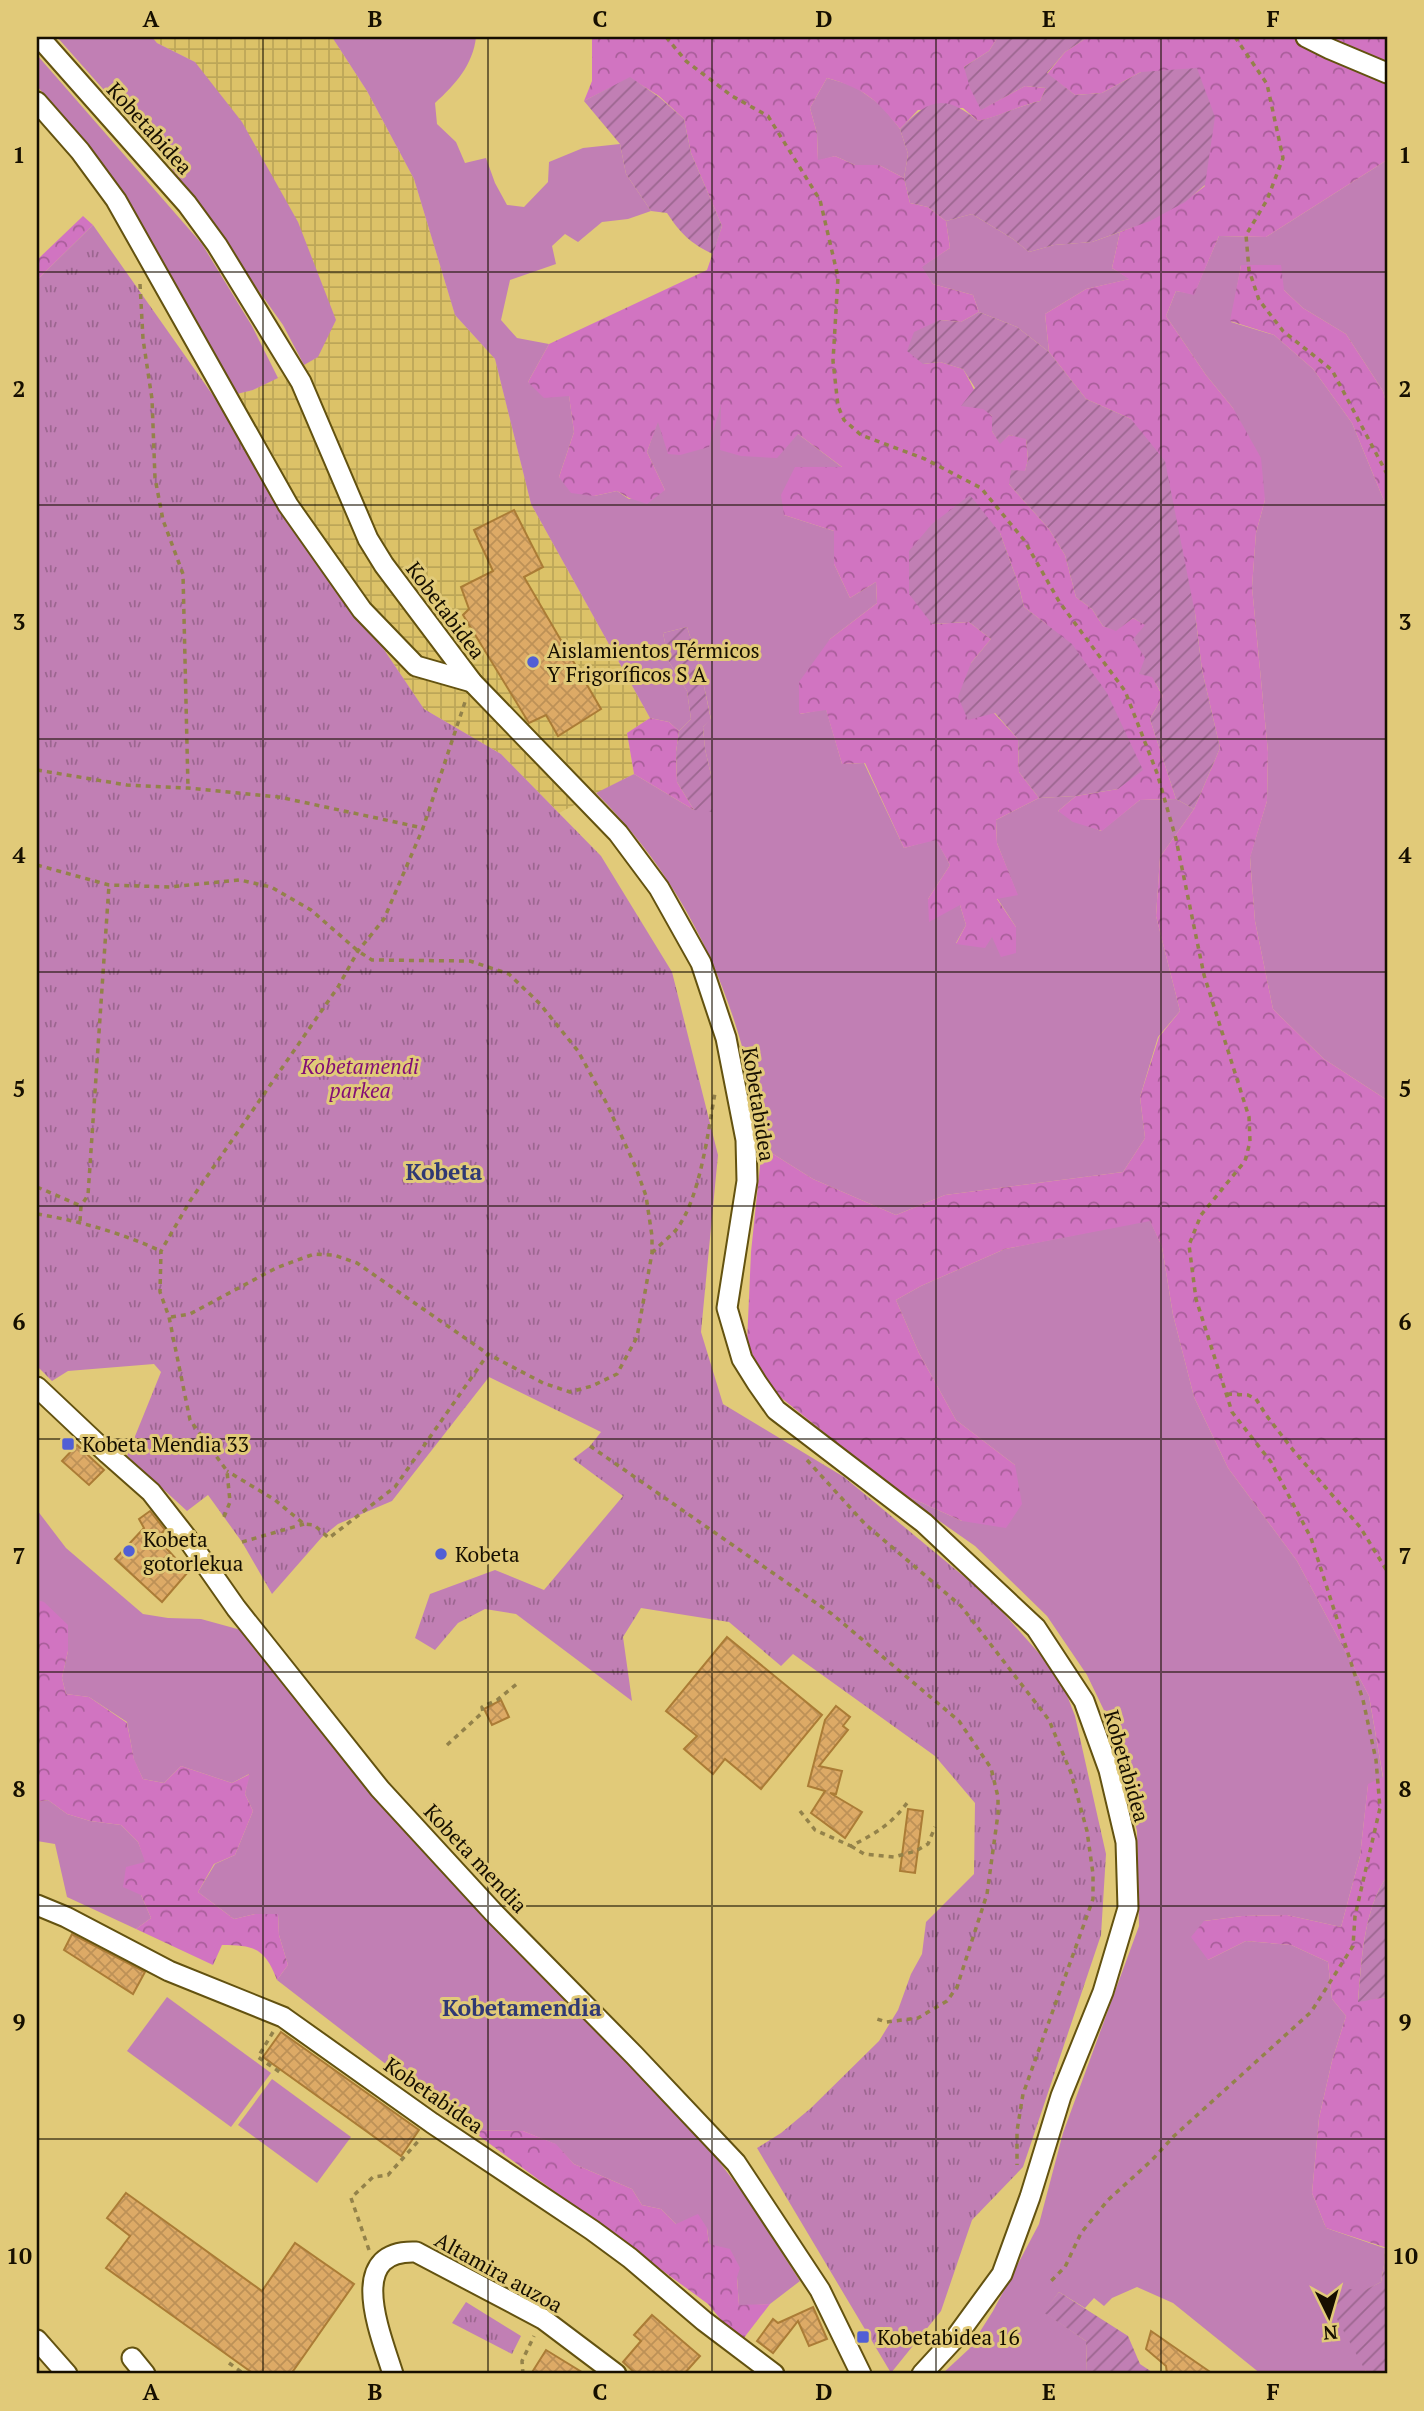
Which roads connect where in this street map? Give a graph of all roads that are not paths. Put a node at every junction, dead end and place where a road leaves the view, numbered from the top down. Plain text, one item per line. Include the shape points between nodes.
1 (38, 37) edge
2 (1306, 37) edge
3 (1387, 73) edge
4 (37, 102) edge
5 (472, 682) junction
6 (37, 1387) edge
7 (37, 1905) edge
8 (37, 2339) edge
9 (132, 2358) dead end
10 (67, 2374) edge
11 (145, 2374) edge
12 (393, 2374) edge
13 (616, 2374) edge
14 (774, 2374) edge
15 (862, 2374) edge
16 (922, 2374) edge

1 - 5 street, Kobetabidea via 187,204 217,245 301,383 368,539
2 - 3 street
4 - 5 street via 116,200 288,505 362,610 416,666
5 - 16 street, Kobetabidea via 618,833 659,888 701,963 726,1038 746,1140 747,1181 727,1308 743,1359 757,1383 776,1410 924,1523 1036,1628 1084,1701 1110,1770 1126,1842 1128,1908 1103,1992 1061,2096 1002,2274
6 - 15 street, Kobeta mendia via 151,1492 236,1608 380,1789 736,2163 820,2290
7 - 14 street, Kobetabidea via 169,1971 283,2017 592,2230
8 - 10 street
9 - 11 street
12 - 13 street, Altamira auzoa via 372,2297 373,2279 378,2267 400,2251 416,2252 543,2319

